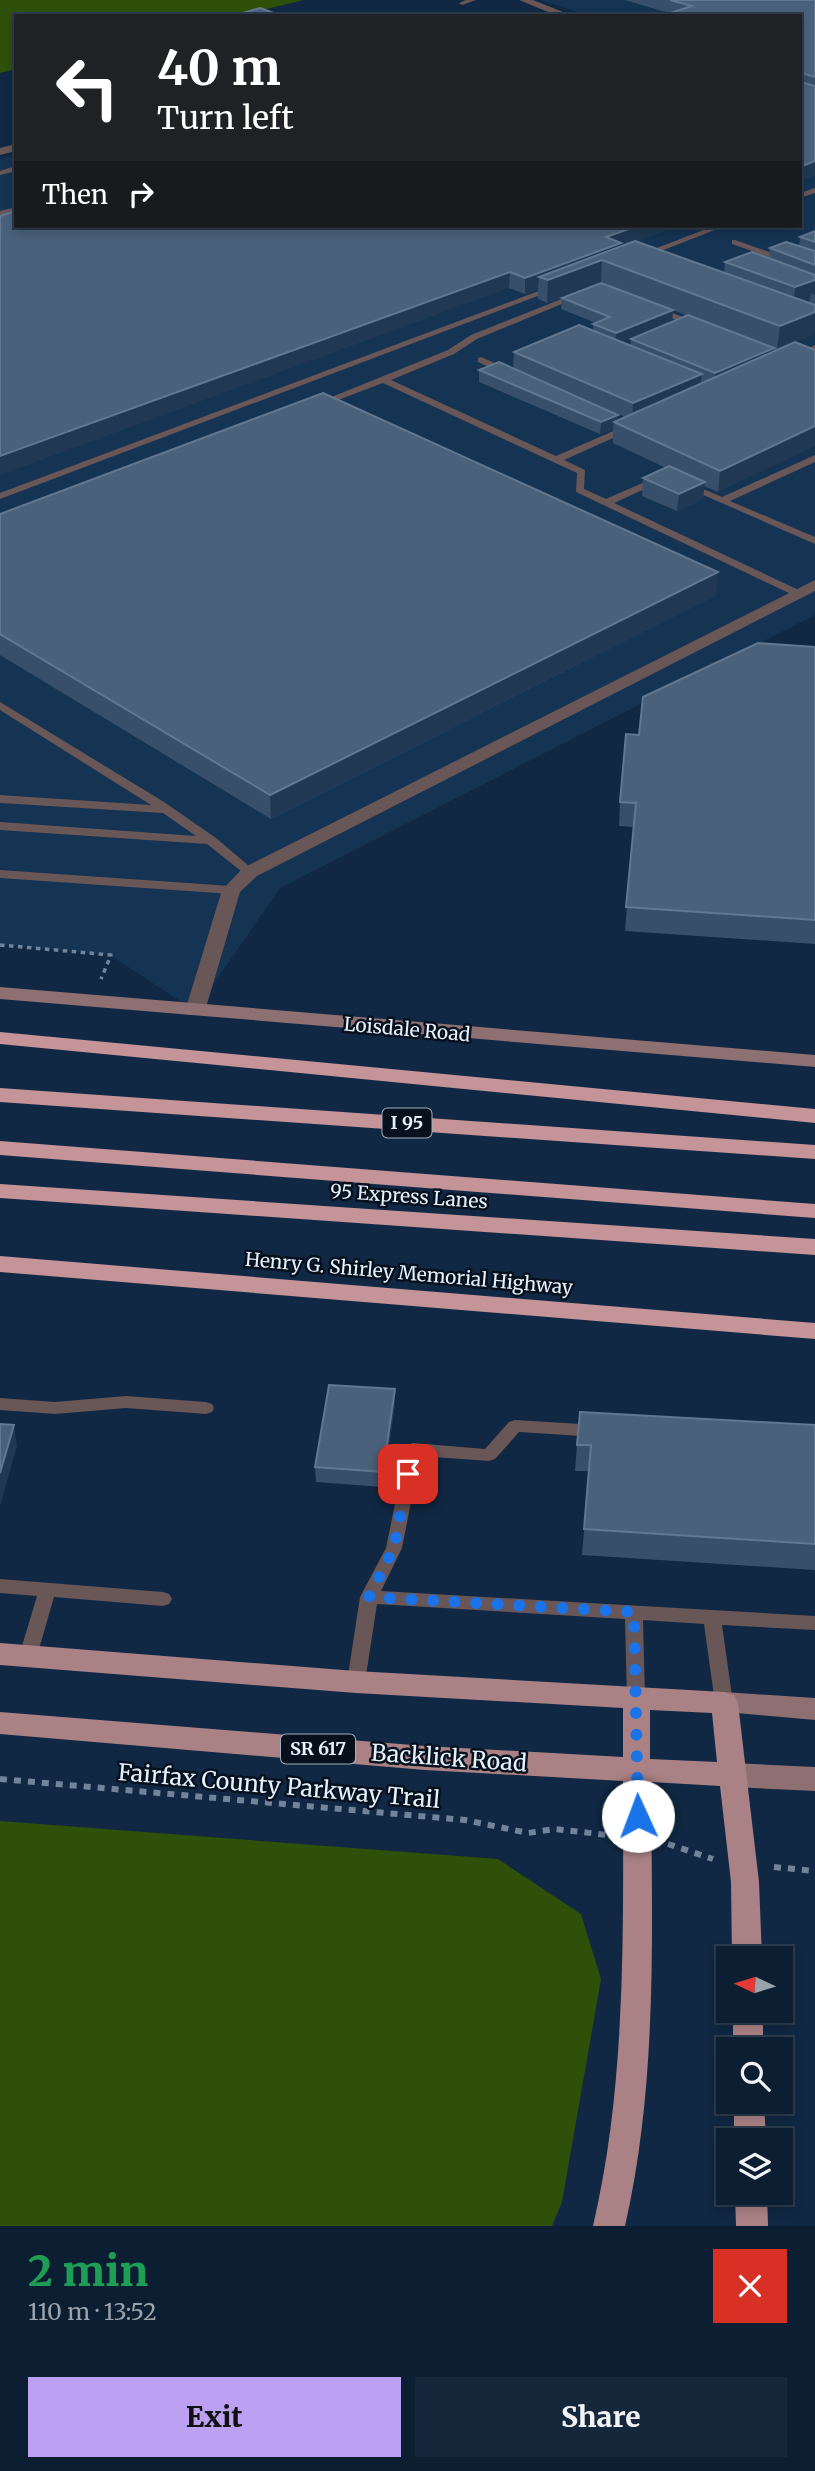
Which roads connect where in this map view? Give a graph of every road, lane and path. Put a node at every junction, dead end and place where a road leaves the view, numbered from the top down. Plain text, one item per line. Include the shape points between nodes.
1 (473, 0) edge
2 (524, 0) edge
3 (462, 3) dead end
4 (562, 14) edge
5 (716, 228) edge
6 (735, 242) dead end
7 (785, 252) edge
8 (775, 256) junction
9 (629, 260) edge
10 (815, 271) edge
11 (564, 285) edge
12 (587, 293) edge
13 (649, 307) edge
14 (687, 321) junction
15 (675, 326) edge
16 (712, 330) edge
17 (815, 348) edge
18 (481, 360) dead end
19 (815, 362) edge
20 (519, 377) edge
21 (383, 380) junction
22 (306, 408) edge
23 (620, 421) edge
24 (645, 421) edge
25 (633, 426) junction
26 (815, 458) edge
27 (556, 460) junction
28 (666, 477) edge
29 (677, 481) edge
30 (0, 496) edge
31 (722, 501) junction
32 (606, 503) junction
33 (815, 541) edge
34 (815, 584) edge
35 (797, 593) junction
36 (0, 705) edge
37 (0, 799) edge
38 (165, 809) junction
39 (0, 827) edge
40 (212, 841) junction
41 (250, 872) junction
42 (0, 874) edge
43 (231, 890) junction
44 (0, 993) edge
45 (195, 1011) junction
46 (0, 1038) edge
47 (815, 1061) edge
48 (0, 1095) edge
49 (815, 1116) edge
50 (0, 1148) edge
51 (815, 1152) edge
52 (0, 1191) edge
53 (815, 1212) edge
54 (815, 1247) edge
55 (0, 1264) edge
56 (130, 1275) junction
57 (0, 1279) edge
58 (815, 1331) edge
59 (0, 1404) edge
60 (206, 1408) dead end
61 (610, 1432) edge
62 (0, 1587) edge
63 (47, 1590) junction
64 (369, 1597) junction
65 (163, 1599) dead end
66 (634, 1612) junction
67 (712, 1617) junction
68 (815, 1623) edge
69 (0, 1654) edge
70 (28, 1656) junction
71 (356, 1682) junction
72 (636, 1698) junction
73 (723, 1703) junction
74 (815, 1709) edge
75 (0, 1723) edge
76 (637, 1770) junction
77 (733, 1775) junction
78 (0, 1779) edge
79 (815, 1779) edge
80 (555, 1829) dead end
81 (664, 1842) dead end
82 (718, 1861) dead end
83 (747, 1946) edge
84 (751, 2205) edge
85 (609, 2226) edge
86 (752, 2226) edge

1 - 3 lane
2 - 4 street
5 - 9 lane
6 - 8 lane
7 - 8 lane
8 - 10 lane
11 - 30 lane
12 - 21 lane via 474,337 451,352
13 - 14 lane
14 - 15 lane
14 - 16 lane
17 - 19 lane via 792,357
18 - 20 lane
21 - 22 lane
21 - 27 lane
23 - 25 lane
24 - 25 lane
25 - 27 lane
26 - 31 lane
27 - 32 lane via 582,472 579,490
28 - 32 lane
29 - 31 lane
31 - 33 lane
32 - 35 lane
34 - 35 street
35 - 41 street
36 - 38 lane
37 - 38 lane
38 - 40 lane
39 - 40 lane
40 - 41 lane
41 - 43 street
42 - 43 lane
43 - 45 street
44 - 45 main road, Loisdale Road
45 - 47 main road, Loisdale Road
46 - 49 highway
48 - 51 highway, I 95
50 - 53 highway
52 - 54 highway, 95 Express Lanes
55 - 56 highway, Henry G. Shirley Memorial Highway
56 - 57 highway
56 - 58 highway, Henry G. Shirley Memorial Highway
59 - 60 lane via 55,1408 126,1402
61 - 64 lane via 515,1426 489,1455 413,1449 394,1548
62 - 63 lane
63 - 65 lane
63 - 70 lane
64 - 66 lane
64 - 71 lane
66 - 67 lane
66 - 72 lane
67 - 68 lane
67 - 73 lane
69 - 70 main road
70 - 71 main road
71 - 72 main road
72 - 73 main road
72 - 76 main road
73 - 74 main road
73 - 77 main road
75 - 76 main road, Backlick Road / SR 617 via 425,1758
76 - 77 main road, Backlick Road / SR 617
76 - 85 main road via 633,2054 625,2146
77 - 79 main road, Backlick Road / SR 617
77 - 83 main road via 746,1882
78 - 80 path, Fairfax County Parkway Trail via 465,1820 528,1833
81 - 82 path
84 - 86 main road

